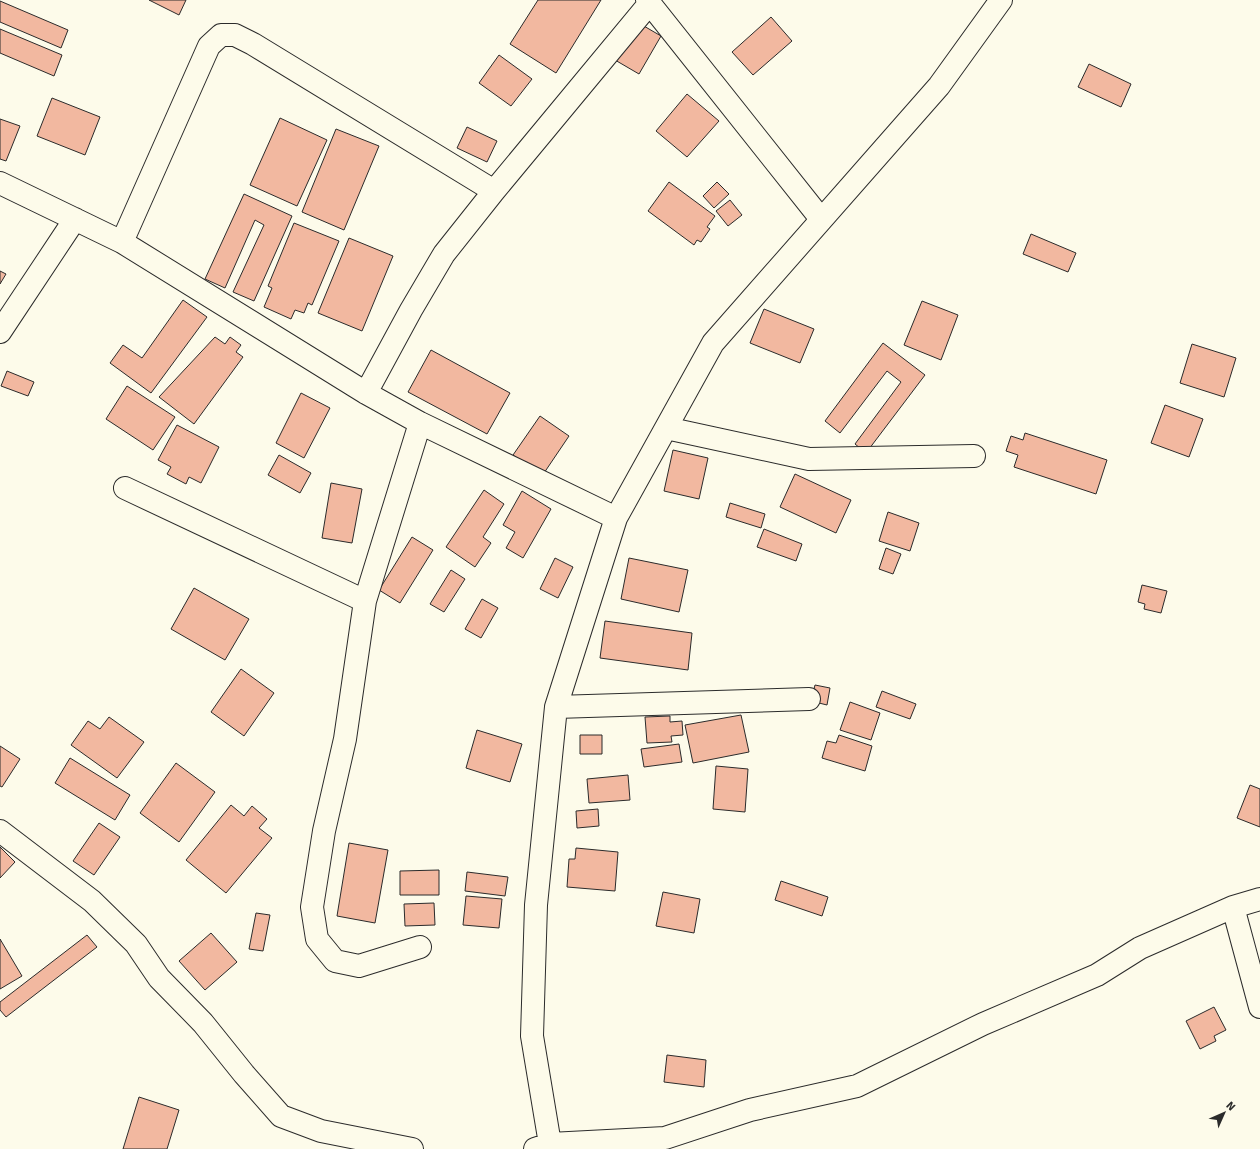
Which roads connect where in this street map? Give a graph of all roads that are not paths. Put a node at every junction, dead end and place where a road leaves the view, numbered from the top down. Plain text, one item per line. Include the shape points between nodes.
1 (1001, 0) edge
2 (648, 2) edge
3 (0, 183) edge
4 (494, 191) junction
5 (75, 219) junction
6 (821, 219) junction
7 (122, 242) junction
8 (0, 332) edge
9 (366, 393) junction
10 (420, 423) junction
11 (666, 428) junction
12 (974, 456) dead end
13 (125, 488) dead end
14 (616, 518) junction
15 (365, 601) junction
16 (809, 699) dead end
17 (556, 707) junction
18 (0, 832) edge
19 (1260, 899) edge
20 (1234, 907) junction
21 (420, 947) dead end
22 (1260, 1007) edge
23 (542, 1146) edge
24 (412, 1149) edge

1 - 6 street via 939,86
2 - 4 street
2 - 6 street
3 - 5 street
4 - 7 street via 253,44 235,35 221,35 209,46
4 - 9 street via 444,254
5 - 7 street
5 - 8 street
6 - 11 street via 714,344
7 - 9 street
9 - 10 street
10 - 14 street
10 - 15 street
11 - 12 street via 809,459
11 - 14 street
13 - 15 street
14 - 17 street
15 - 21 street via 345,740 324,831 312,907 317,939 334,961 359,966
16 - 17 street
17 - 23 street via 536,905 532,1036
18 - 24 street via 92,901 136,944 159,978 203,1023 281,1116 321,1131
19 - 20 street
20 - 22 street
20 - 23 street via 1140,948 1097,975 983,1024 857,1086 750,1110 665,1138

